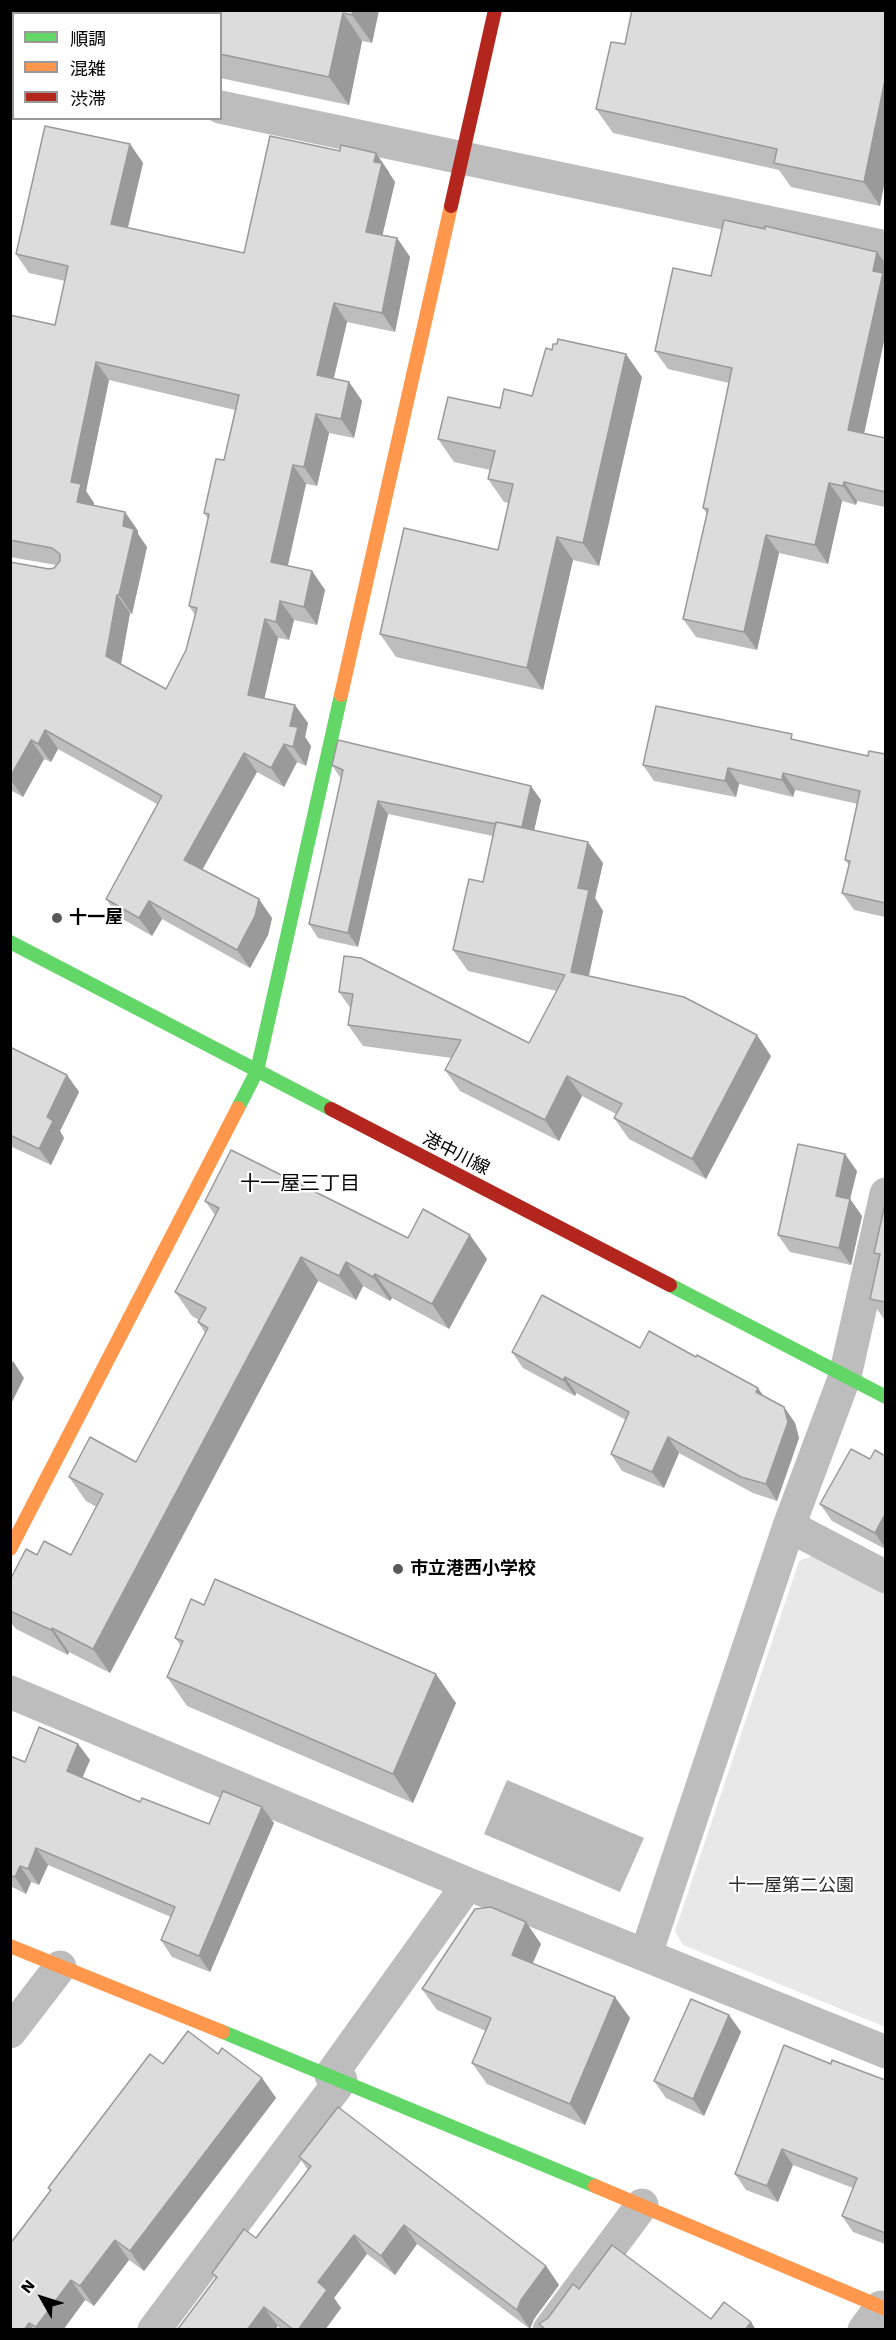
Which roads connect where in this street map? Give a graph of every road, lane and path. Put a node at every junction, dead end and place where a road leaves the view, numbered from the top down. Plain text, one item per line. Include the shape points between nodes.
1 (495, 10) edge
2 (222, 107) edge
3 (462, 158) junction
4 (885, 247) edge
5 (10, 942) edge
6 (257, 1071) junction
7 (885, 1194) edge
8 (845, 1376) junction
9 (885, 1397) edge
10 (789, 1526) junction
11 (10, 1549) edge
12 (885, 1577) edge
13 (10, 1692) edge
14 (468, 1884) junction
15 (10, 1946) edge
16 (646, 1954) junction
17 (60, 1967) junction
18 (10, 2032) edge
19 (885, 2052) edge
20 (336, 2078) junction
21 (642, 2205) junction
22 (877, 2315) edge
23 (154, 2330) edge
24 (549, 2330) edge

1 - 3 street
2 - 3 street
3 - 4 street
3 - 6 street
5 - 6 street, 港中川線
6 - 8 street, 港中川線
6 - 11 street
7 - 8 street
8 - 9 street, 港中川線
8 - 10 street
10 - 12 street
10 - 16 street
13 - 14 street
14 - 16 street
14 - 20 street
15 - 17 street
16 - 19 street
17 - 18 street
17 - 20 street
20 - 21 street
20 - 23 street
21 - 22 street
21 - 24 street

